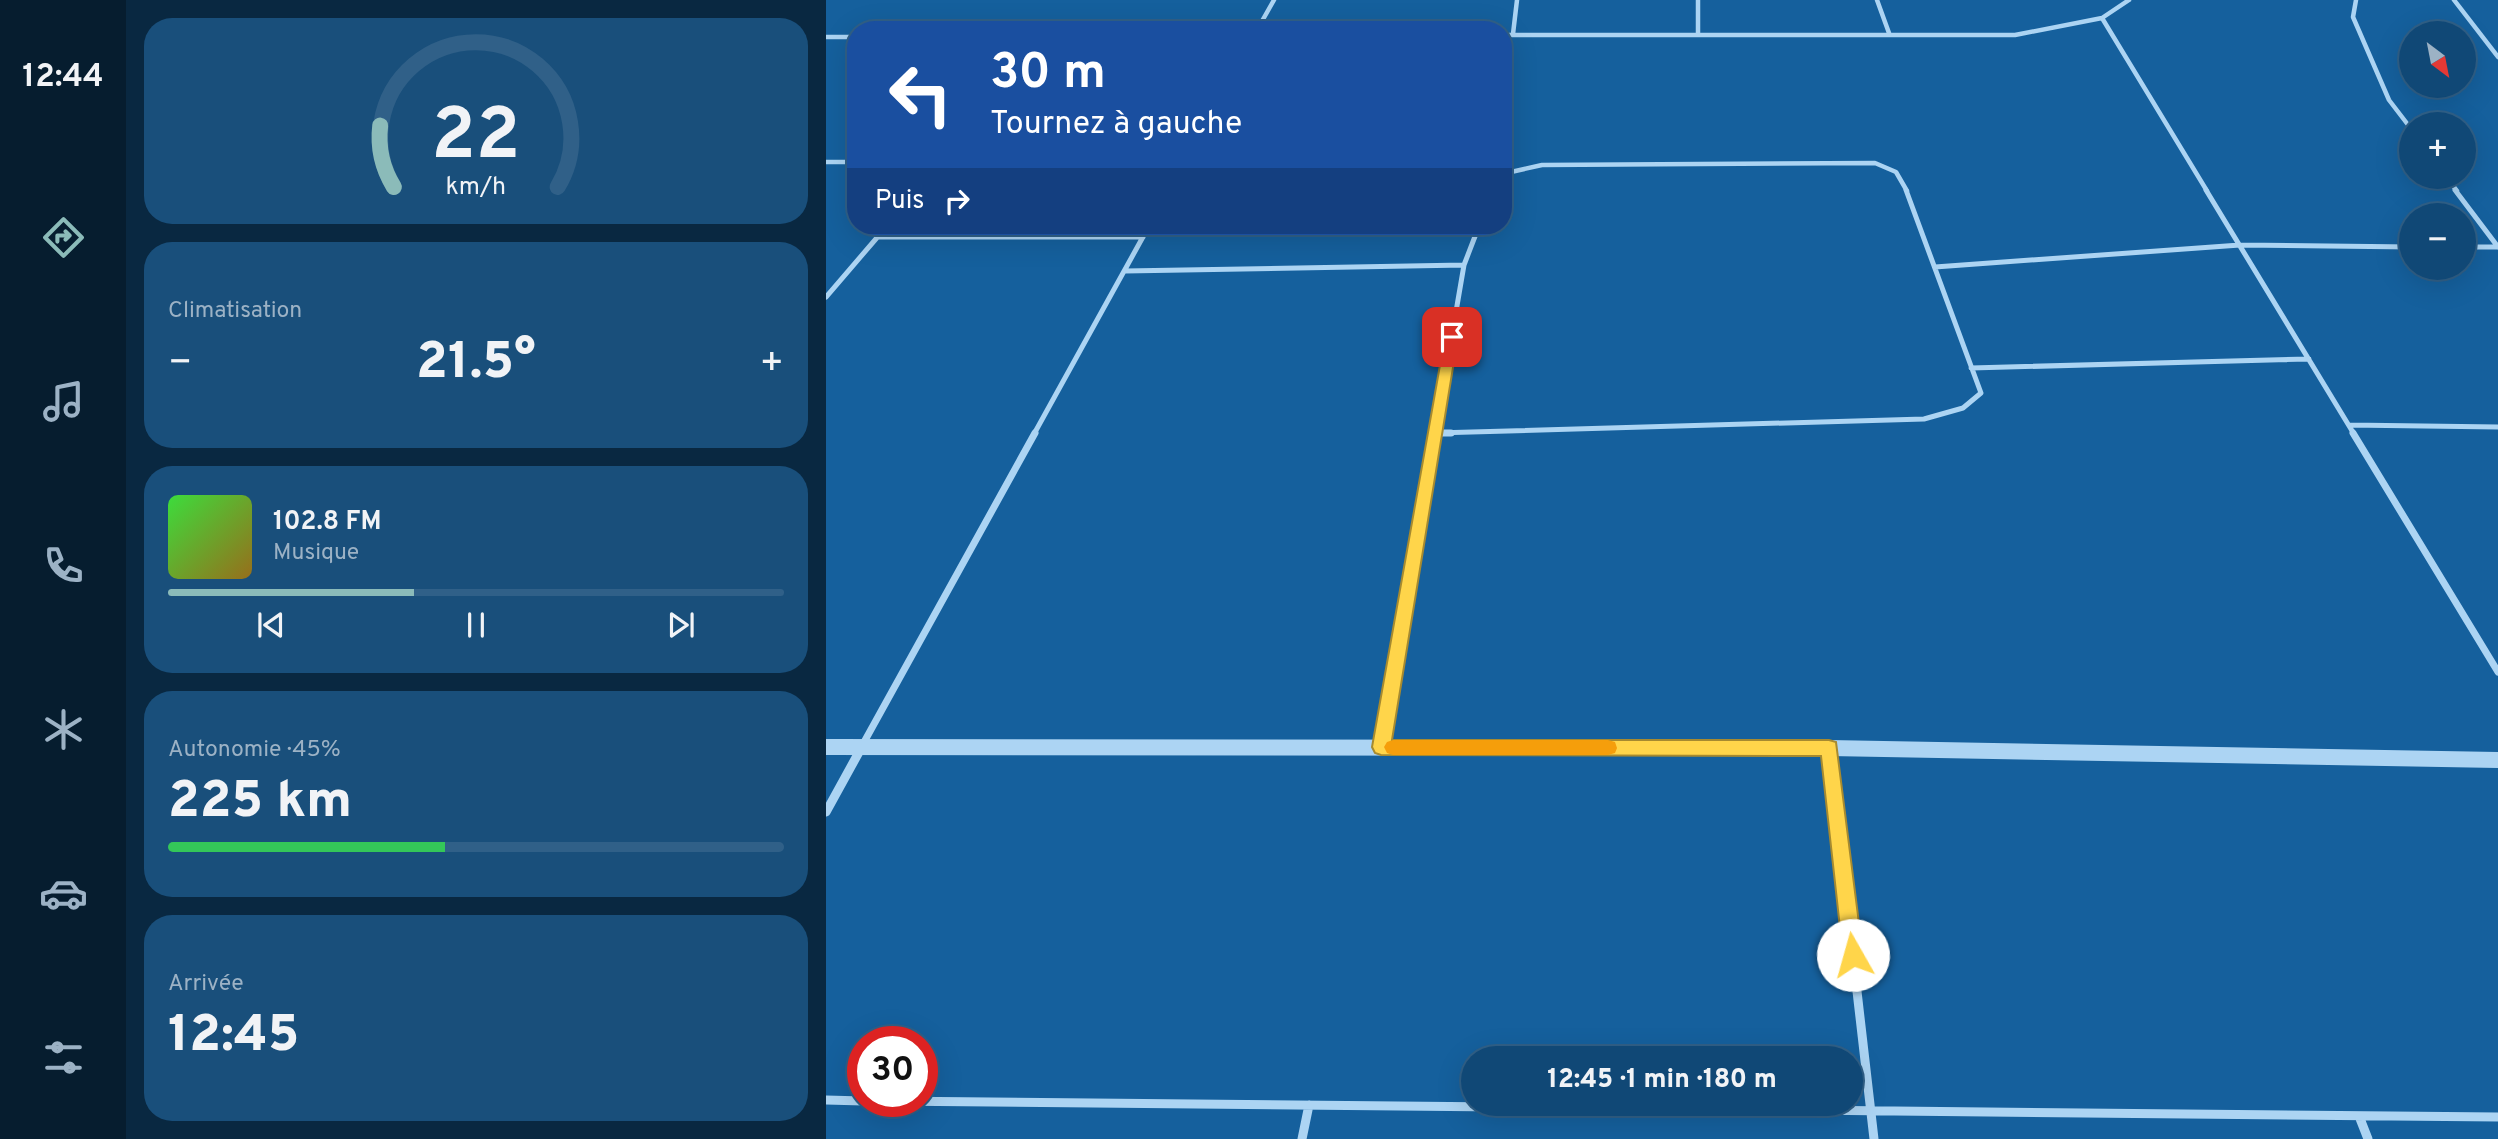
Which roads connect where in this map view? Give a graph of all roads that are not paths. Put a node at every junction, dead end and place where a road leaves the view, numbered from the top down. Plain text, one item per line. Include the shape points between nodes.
1 (1274, 0) edge
2 (1517, 0) edge
3 (1698, 0) edge
4 (1877, 0) edge
5 (2129, 0) edge
6 (2356, 0) edge
7 (2454, 0) edge
8 (2102, 18) junction
9 (1262, 21) edge
10 (1889, 33) junction
11 (1513, 34) joint
12 (1698, 34) junction
13 (826, 37) edge
14 (847, 37) edge
15 (2498, 57) edge
16 (2399, 113) edge
17 (826, 162) edge
18 (847, 162) edge
19 (1512, 172) edge
20 (2455, 189) edge
21 (1476, 235) edge
22 (877, 237) joint
23 (1143, 237) joint
24 (2240, 245) junction
25 (2399, 247) edge
26 (2476, 247) edge
27 (2498, 247) edge
28 (1464, 265) junction
29 (1935, 267) junction
30 (1125, 271) junction
31 (826, 298) edge
32 (2309, 359) junction
33 (1971, 368) junction
34 (2349, 425) junction
35 (2498, 427) edge
36 (1435, 433) junction
37 (2498, 672) edge
38 (826, 747) edge
39 (1381, 747) junction
40 (864, 748) junction
41 (1829, 748) junction
42 (2498, 760) edge
43 (826, 812) edge
44 (826, 1100) edge
45 (847, 1101) edge
46 (938, 1102) edge
47 (1309, 1105) junction
48 (1871, 1110) junction
49 (2359, 1116) junction
50 (2498, 1117) edge
51 (1302, 1139) edge
52 (1874, 1139) edge
53 (2368, 1139) edge

1 - 9 street
2 - 11 street
3 - 12 street
4 - 10 street
5 - 8 street
6 - 16 street via 2353,18
7 - 15 street
8 - 10 street via 2015,35
8 - 24 street
10 - 12 street
11 - 12 street
13 - 14 street
17 - 18 street
19 - 29 street via 1542,165 1875,163 1896,172 1905,186
20 - 27 street
21 - 28 street
22 - 23 street
22 - 31 street
23 - 30 street
24 - 25 street
24 - 29 street
24 - 32 street
26 - 27 street
28 - 30 street
28 - 36 street
29 - 33 street
30 - 40 street
32 - 33 street
32 - 34 street
33 - 36 street via 1981,393 1963,408 1924,419
34 - 35 street
34 - 37 street
36 - 39 street
38 - 40 street
39 - 40 street
39 - 41 street
40 - 43 street
41 - 42 street
41 - 48 street
44 - 45 street
46 - 47 street
47 - 48 street
47 - 51 street
48 - 49 street
48 - 52 street
49 - 50 street
49 - 53 street

